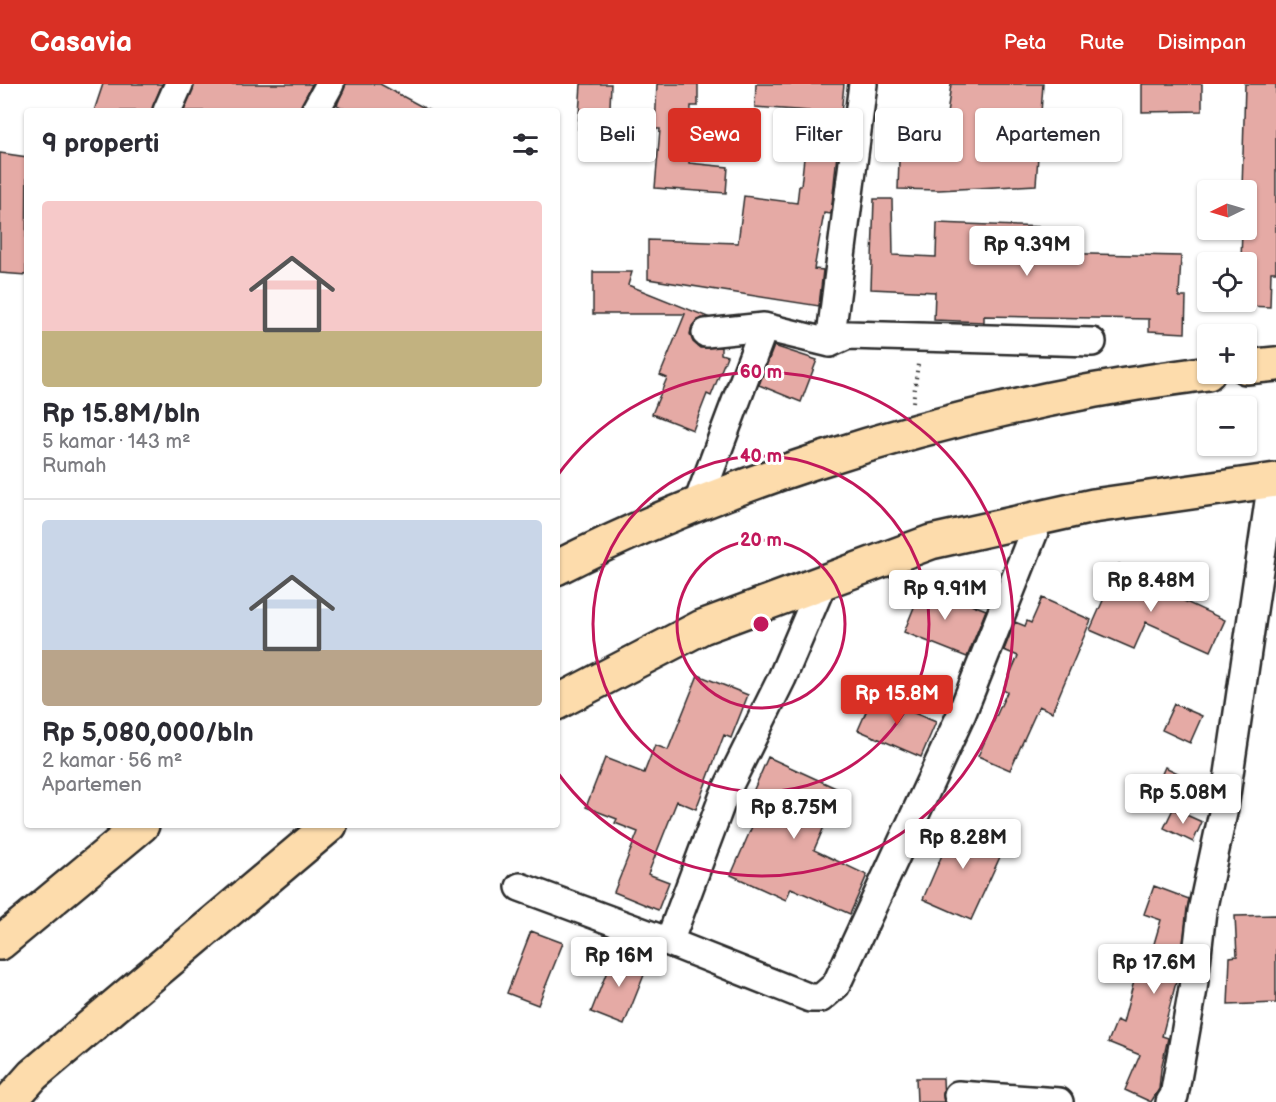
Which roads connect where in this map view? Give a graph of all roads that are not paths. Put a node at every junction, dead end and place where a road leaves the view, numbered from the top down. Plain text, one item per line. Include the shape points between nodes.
1 (178, 84) edge
2 (330, 84) edge
3 (863, 84) edge
4 (168, 108) edge
5 (317, 108) edge
6 (764, 327) junction
7 (706, 333) dead end
8 (1092, 342) dead end
9 (830, 343) junction
10 (1276, 364) edge
11 (1257, 366) edge
12 (1197, 375) edge
13 (1274, 481) edge
14 (697, 505) junction
15 (1039, 519) junction
16 (560, 566) edge
17 (822, 584) junction
18 (560, 701) edge
19 (138, 828) edge
20 (326, 828) edge
21 (520, 887) dead end
22 (669, 942) junction
23 (0, 943) edge
24 (958, 1095) dead end
25 (9, 1102) edge
26 (1059, 1102) edge
27 (1170, 1102) edge

1 - 4 street
2 - 5 street
3 - 9 street
6 - 7 street
6 - 9 street
6 - 14 street
8 - 9 street via 848,335
10 - 11 main road
12 - 14 main road via 1086,392 909,435 791,470
13 - 15 main road via 1093,506
13 - 27 street via 1224,808 1202,911 1193,989
14 - 16 main road
15 - 17 main road via 931,542
15 - 22 street via 962,713 836,985 821,998 810,998
17 - 18 main road via 702,627
17 - 22 street via 782,678 724,795
19 - 23 main road
20 - 25 main road via 33,1075
21 - 22 street
24 - 26 street

